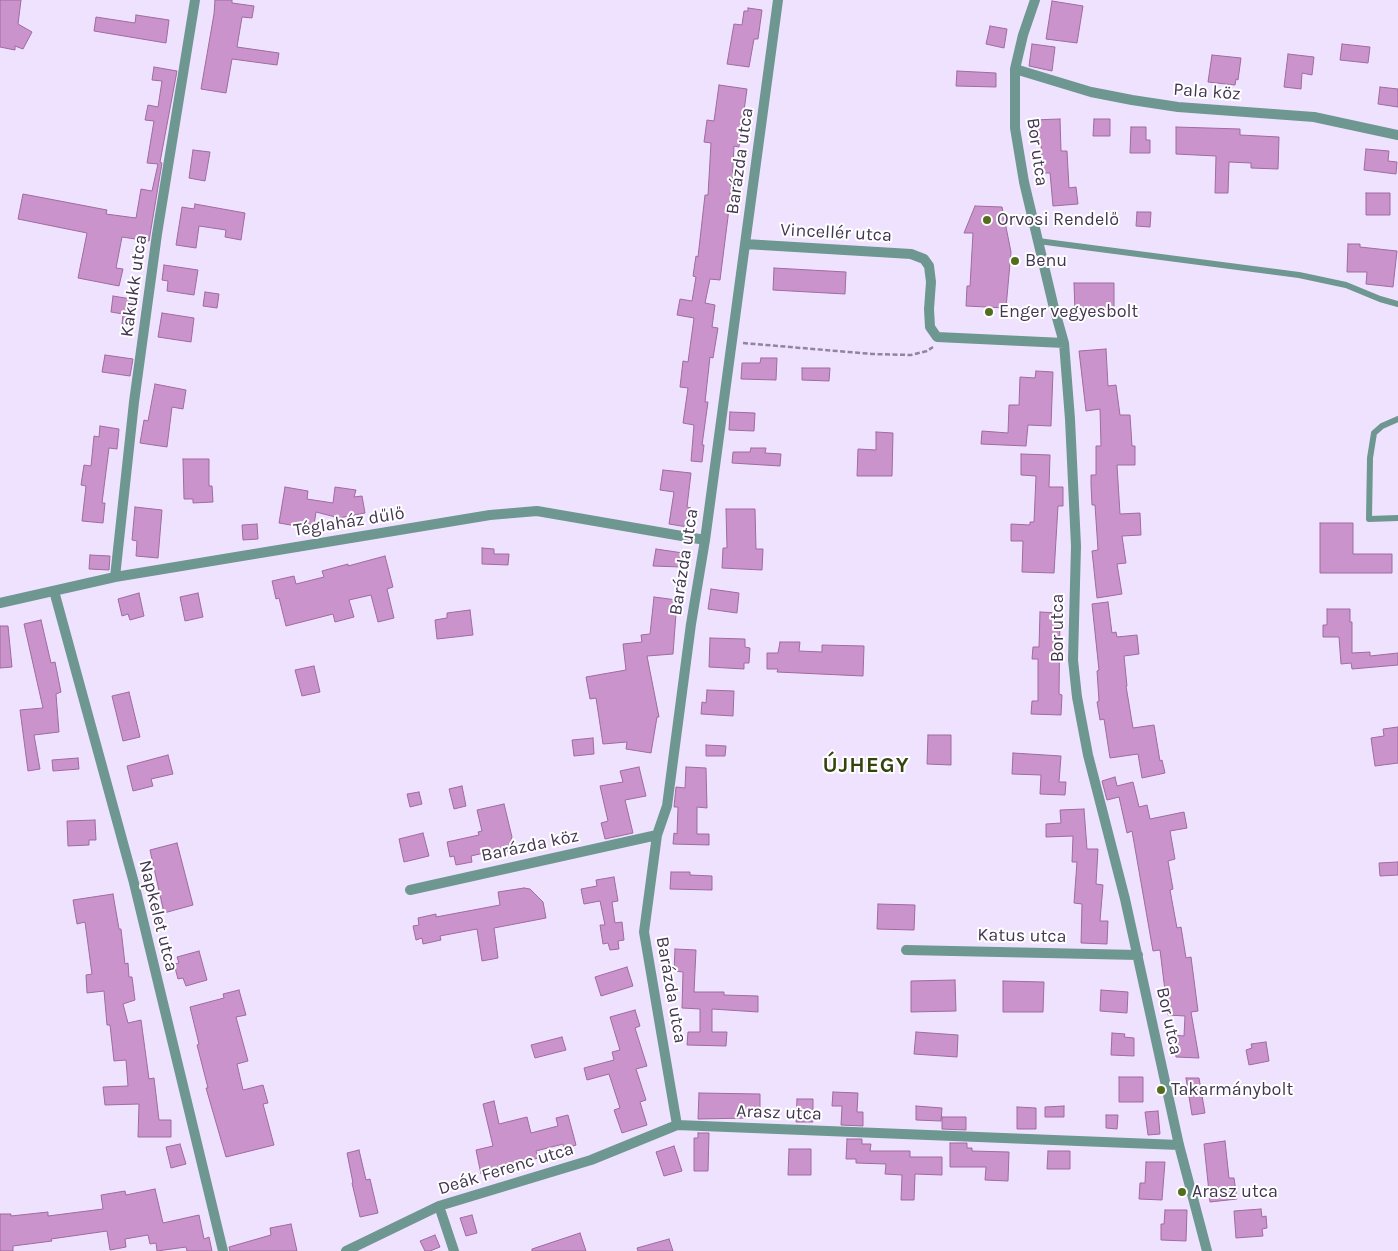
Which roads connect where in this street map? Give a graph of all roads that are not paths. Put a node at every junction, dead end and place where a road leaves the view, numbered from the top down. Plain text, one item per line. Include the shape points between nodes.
1 (195, 0) edge
2 (778, 0) edge
3 (1035, 0) edge
4 (1015, 69) junction
5 (1398, 135) edge
6 (1038, 241) junction
7 (745, 244) junction
8 (1398, 304) edge
9 (1064, 343) junction
10 (1398, 419) edge
11 (1398, 518) edge
12 (705, 540) junction
13 (116, 578) junction
14 (54, 591) junction
15 (0, 603) edge
16 (657, 835) junction
17 (410, 890) dead end
18 (906, 950) dead end
19 (1138, 954) junction
20 (678, 1126) junction
21 (1179, 1145) junction
22 (438, 1206) junction
23 (223, 1251) edge
24 (346, 1251) edge
25 (454, 1251) edge
26 (1207, 1251) edge

1 - 13 street, Kakukk utca via 134,402
2 - 7 street, Barázda utca
3 - 4 street, Bor utca
4 - 5 street, Pala köz via 1092,92 1132,100 1178,107 1314,117
4 - 6 street, Bor utca via 1015,128
6 - 8 lane via 1299,275 1346,285
6 - 9 street, Bor utca
7 - 9 street, Vincellér utca via 911,254 924,258 929,266 931,282 930,327 937,337
7 - 12 street, Barázda utca
9 - 19 street, Bor utca via 1076,546 1073,660 1077,697 1088,755
10 - 11 lane via 1374,433 1370,458 1369,519
12 - 13 street, Téglaház dűlő via 537,511 490,515
12 - 16 street, Barázda utca via 667,806
13 - 14 street, Téglaház dűlő
14 - 15 street, Téglaház dűlő
14 - 23 street, Napkelet utca via 134,883
16 - 17 street, Barázda köz
16 - 20 street, Barázda utca via 644,932
18 - 19 street, Katus utca
19 - 21 street, Bor utca
20 - 21 street, Arasz utca
20 - 22 street, Deák Ferenc utca via 591,1160
21 - 26 street, Bor utca
22 - 24 street, Deák Ferenc utca
22 - 25 street

